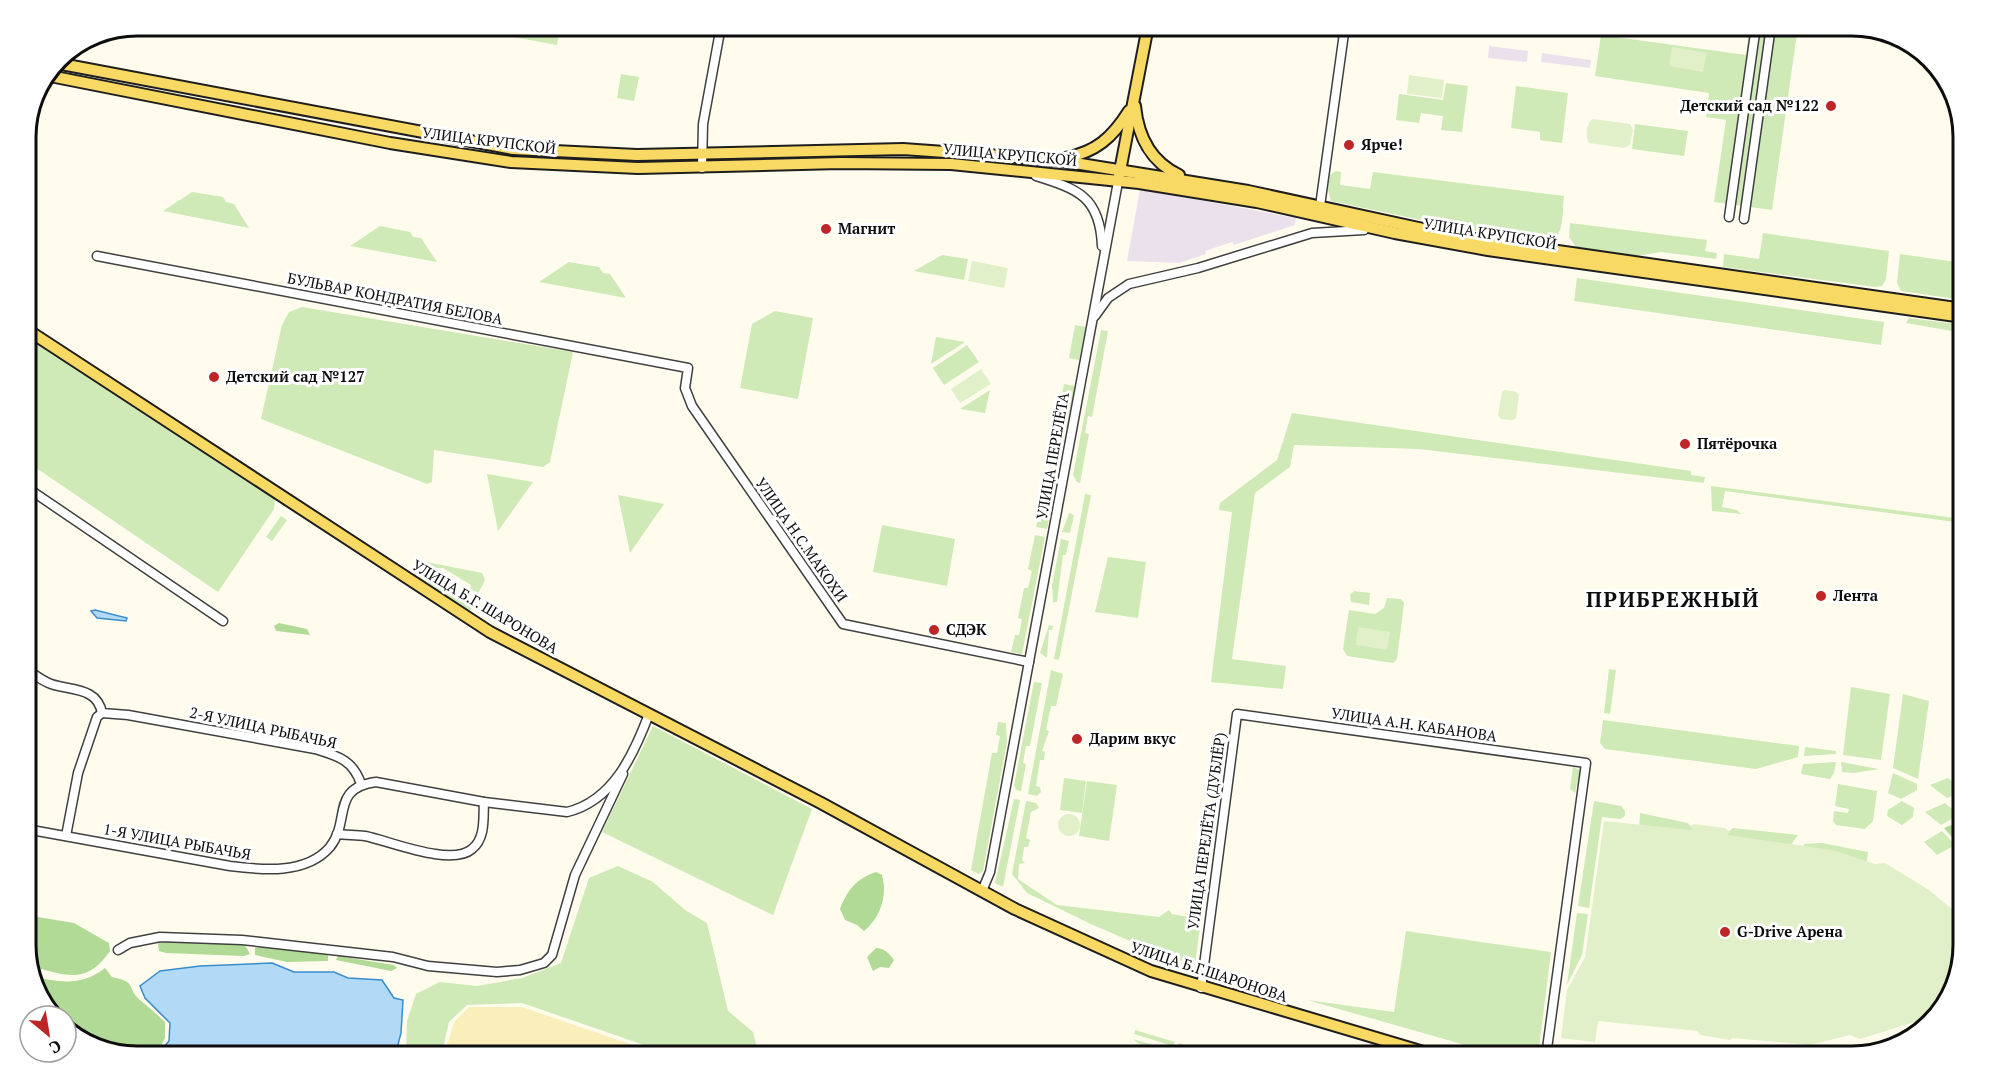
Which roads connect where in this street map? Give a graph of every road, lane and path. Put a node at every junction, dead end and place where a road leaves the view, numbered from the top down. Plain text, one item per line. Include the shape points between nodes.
1 (719, 36) edge
2 (1146, 36) edge
3 (1344, 36) edge
4 (1755, 36) edge
5 (1770, 36) edge
6 (67, 65) edge
7 (56, 77) edge
8 (1135, 97) junction
9 (702, 153) junction
10 (1056, 160) junction
11 (702, 168) junction
12 (1016, 169) junction
13 (1120, 170) junction
14 (1191, 181) junction
15 (1118, 182) junction
16 (1320, 206) junction
17 (1729, 217) dead end
18 (1744, 219) dead end
19 (1395, 233) junction
20 (97, 256) dead end
21 (1102, 264) junction
22 (1953, 308) edge
23 (1953, 316) edge
24 (1092, 322) junction
25 (36, 336) edge
26 (688, 368) joint
27 (36, 494) edge
28 (224, 621) dead end
29 (1029, 662) junction
30 (36, 675) edge
31 (102, 712) junction
32 (649, 714) junction
33 (1237, 714) joint
34 (626, 768) junction
35 (361, 784) junction
36 (484, 802) junction
37 (36, 832) edge
38 (337, 834) junction
39 (66, 836) junction
40 (982, 891) junction
41 (118, 950) dead end
42 (1201, 988) junction
43 (1402, 1046) edge
44 (1547, 1046) edge

1 - 9 street via 703,124
2 - 8 main road, УЛИЦА ПЕРЕЛЁТА
3 - 16 street
4 - 17 street
5 - 18 street
6 - 9 main road, УЛИЦА КРУПСКОЙ via 513,149 580,154
7 - 11 main road, УЛИЦА КРУПСКОЙ via 390,143 511,162
8 - 10 main road via 1121,124 1100,146
8 - 13 main road, УЛИЦА ПЕРЕЛЁТА
8 - 14 main road via 1140,126 1151,154 1167,170
9 - 10 main road, УЛИЦА КРУПСКОЙ via 903,149
9 - 11 street
10 - 13 main road, УЛИЦА КРУПСКОЙ
11 - 12 main road, УЛИЦА КРУПСКОЙ via 904,163
12 - 15 main road, УЛИЦА КРУПСКОЙ
12 - 21 street via 1064,183 1087,200 1100,227
13 - 14 main road, УЛИЦА КРУПСКОЙ
13 - 15 main road, УЛИЦА ПЕРЕЛЁТА
14 - 16 main road, УЛИЦА КРУПСКОЙ
15 - 19 main road, УЛИЦА КРУПСКОЙ via 1257,202
15 - 21 street, УЛИЦА ПЕРЕЛЁТА
16 - 22 main road, УЛИЦА КРУПСКОЙ via 1460,237
19 - 23 main road, УЛИЦА КРУПСКОЙ via 1488,250
19 - 24 street via 1357,229 1312,233 1198,268 1144,279 1115,291
20 - 26 street, БУЛЬВАР КОНДРАТИЯ БЕЛОВА
21 - 24 street, УЛИЦА ПЕРЕЛЁТА
24 - 29 street, УЛИЦА ПЕРЕЛЁТА
25 - 32 main road, УЛИЦА Б.Г. ШАРОНОВА via 490,632
26 - 29 street, УЛИЦА Н.С.МАКОХИ via 685,388 692,406 843,624
27 - 28 street
29 - 40 street, УЛИЦА ПЕРЕЛЁТА via 990,872
30 - 31 street via 52,684 91,694 98,698
31 - 35 street, 2-Я УЛИЦА РЫБАЧЬЯ via 315,749 350,763
31 - 39 street via 78,773
32 - 34 street
32 - 40 main road, УЛИЦА Б.Г. ШАРОНОВА
33 - 42 street, УЛИЦА ПЕРЕЛЁТА (ДУБЛЁР)
33 - 44 street, УЛИЦА А.Н. КАБАНОВА via 1586,763
34 - 36 street via 587,804 567,812
34 - 41 street via 575,875 552,955 544,963 497,972 242,940 160,938 130,943
35 - 36 street via 415,787
35 - 38 street via 350,792
36 - 38 street via 482,833 472,849 463,854 436,854 363,836
37 - 39 street, 1-Я УЛИЦА РЫБАЧЬЯ
38 - 39 street, 1-Я УЛИЦА РЫБАЧЬЯ via 331,845 310,861 292,867 259,869
40 - 42 main road, УЛИЦА Б.Г.ШАРОНОВА via 1114,956
42 - 43 main road, УЛИЦА Б.Г.ШАРОНОВА

